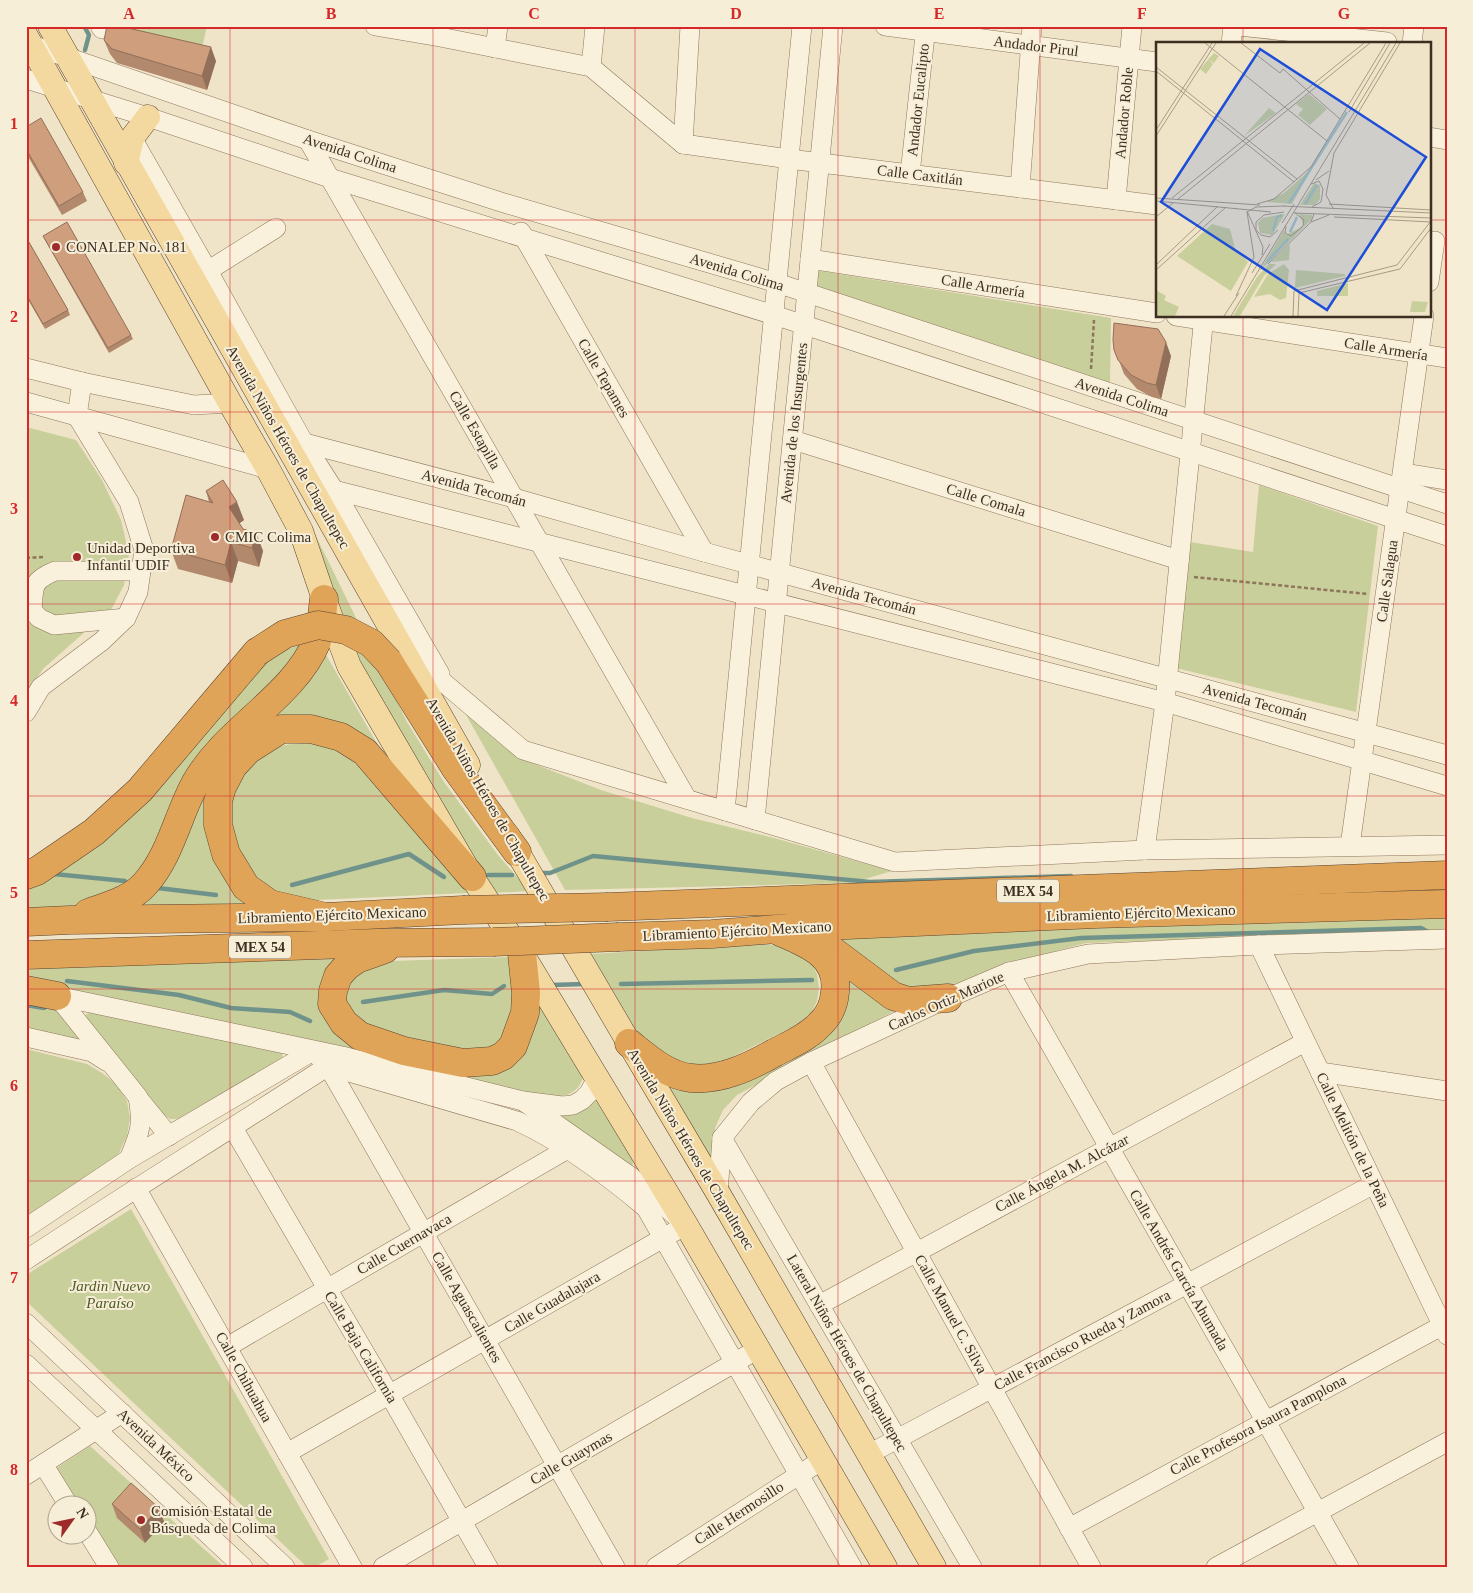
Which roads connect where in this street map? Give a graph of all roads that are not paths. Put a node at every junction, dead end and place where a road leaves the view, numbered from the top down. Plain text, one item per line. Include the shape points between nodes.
1 (50, 26) edge
2 (375, 26) edge
3 (498, 26) edge
4 (595, 26) edge
5 (690, 26) edge
6 (802, 26) edge
7 (833, 26) edge
8 (884, 26) edge
9 (1032, 26) edge
10 (1132, 26) edge
11 (1233, 26) edge
12 (1238, 26) edge
13 (1414, 26) edge
14 (926, 29) edge
15 (440, 31) edge
16 (28, 41) edge
17 (1231, 42) edge
18 (1387, 42) dead end
19 (1412, 42) edge
20 (1030, 45) junction
21 (495, 48) junction
22 (68, 58) junction
23 (1129, 58) junction
24 (1156, 62) edge
25 (591, 67) junction
26 (26, 79) edge
27 (54, 87) junction
28 (90, 98) junction
29 (148, 117) junction
30 (1430, 137) edge
31 (132, 138) junction
32 (308, 140) junction
33 (1447, 140) edge
34 (683, 144) junction
35 (789, 159) junction
36 (126, 163) junction
37 (820, 163) junction
38 (910, 174) junction
39 (330, 178) junction
40 (1020, 188) junction
41 (1116, 200) junction
42 (504, 203) junction
43 (1156, 205) edge
44 (276, 228) dead end
45 (524, 237) junction
46 (1437, 242) edge
47 (810, 259) junction
48 (201, 275) junction
49 (1430, 277) edge
50 (777, 283) junction
51 (807, 294) junction
52 (1156, 313) edge
53 (774, 315) junction
54 (1204, 318) edge
55 (1424, 318) edge
56 (804, 324) junction
57 (1419, 354) junction
58 (1447, 358) edge
59 (26, 368) edge
60 (82, 382) junction
61 (26, 402) edge
62 (230, 403) junction
63 (77, 416) junction
64 (1192, 420) junction
65 (293, 440) junction
66 (793, 440) junction
67 (1190, 451) junction
68 (268, 470) junction
69 (1447, 480) edge
70 (1401, 481) junction
71 (310, 487) junction
72 (334, 490) junction
73 (514, 498) junction
74 (1447, 504) edge
75 (1396, 520) junction
76 (1447, 536) edge
77 (539, 542) junction
78 (704, 552) junction
79 (749, 564) junction
80 (1179, 568) junction
81 (141, 571) junction
82 (780, 572) junction
83 (747, 596) junction
84 (324, 599) junction
85 (777, 602) junction
86 (126, 618) junction
87 (395, 655) junction
88 (1167, 678) junction
89 (446, 686) junction
90 (1165, 702) junction
91 (736, 709) junction
92 (26, 712) edge
93 (766, 717) junction
94 (1366, 732) junction
95 (1447, 755) edge
96 (1362, 760) junction
97 (1447, 786) edge
98 (686, 799) junction
99 (725, 811) junction
100 (755, 820) junction
101 (1447, 845) edge
102 (1350, 846) junction
103 (1145, 850) junction
104 (517, 852) joint
105 (26, 875) edge
106 (1447, 875) edge
107 (472, 877) junction
108 (1416, 904) junction
109 (1447, 904) edge
110 (1447, 909) edge
111 (326, 917) junction
112 (70, 920) junction
113 (26, 922) edge
114 (802, 927) junction
115 (772, 929) junction
116 (1447, 939) edge
117 (409, 942) junction
118 (1259, 945) junction
119 (522, 954) junction
120 (26, 955) edge
121 (1010, 972) junction
122 (26, 990) edge
123 (57, 996) junction
124 (948, 998) junction
125 (26, 1037) edge
126 (1305, 1042) junction
127 (629, 1044) junction
128 (313, 1051) junction
129 (811, 1062) junction
130 (328, 1066) junction
131 (115, 1068) junction
132 (1320, 1072) junction
133 (597, 1078) junction
134 (1447, 1091) edge
135 (138, 1097) junction
136 (523, 1101) junction
137 (233, 1128) junction
138 (169, 1136) junction
139 (722, 1138) junction
140 (574, 1145) junction
141 (1110, 1148) junction
142 (129, 1160) junction
143 (1374, 1184) junction
144 (136, 1188) junction
145 (718, 1193) junction
146 (686, 1225) junction
147 (26, 1228) edge
148 (424, 1232) junction
149 (663, 1238) junction
150 (916, 1252) junction
151 (26, 1260) edge
152 (1187, 1284) junction
153 (327, 1289) junction
154 (819, 1305) junction
155 (26, 1323) edge
156 (1445, 1328) edge
157 (485, 1340) junction
158 (227, 1347) junction
159 (758, 1350) junction
160 (735, 1363) junction
161 (26, 1364) edge
162 (992, 1388) junction
163 (389, 1394) junction
164 (122, 1413) junction
165 (1266, 1421) junction
166 (97, 1430) junction
167 (897, 1439) junction
168 (1447, 1442) edge
169 (287, 1453) junction
170 (869, 1454) junction
171 (822, 1460) junction
172 (43, 1464) junction
173 (558, 1466) junction
174 (26, 1475) edge
175 (799, 1475) junction
176 (64, 1496) edge
177 (1318, 1512) junction
178 (462, 1521) junction
179 (1069, 1528) junction
180 (96, 1546) edge
181 (678, 1561) edge
182 (109, 1567) edge
183 (243, 1567) edge
184 (285, 1567) edge
185 (352, 1567) edge
186 (383, 1567) edge
187 (488, 1567) edge
188 (616, 1567) edge
189 (656, 1567) edge
190 (852, 1567) edge
191 (885, 1567) edge
192 (934, 1567) edge
193 (972, 1567) edge
194 (1091, 1567) edge
195 (1216, 1567) edge
196 (1349, 1567) edge

1 - 22 main road, Avenida Niños Héroes de Chapultepec
2 - 15 street
3 - 21 street
4 - 25 street
5 - 34 street
6 - 35 street, Avenida de los Insurgentes
7 - 37 street, Avenida de los Insurgentes
8 - 14 street, Andador Pirul
9 - 20 street
10 - 23 street, Andador Roble
11 - 17 street
12 - 18 street
13 - 19 street
14 - 20 street, Andador Pirul
14 - 38 street, Andador Eucalipto
15 - 21 street
16 - 22 street, Avenida Colima
16 - 27 main road, Avenida Niños Héroes de Chapultepec
20 - 23 street, Andador Pirul
20 - 40 street
21 - 25 street
22 - 28 main road, Avenida Niños Héroes de Chapultepec
22 - 32 street, Avenida Colima
23 - 24 street, Andador Pirul
23 - 41 street, Andador Roble
25 - 34 street
26 - 27 street, Avenida Colima
27 - 28 street, Avenida Colima
27 - 62 main road, Avenida Niños Héroes de Chapultepec
28 - 29 street, Avenida Colima
28 - 36 main road, Avenida Niños Héroes de Chapultepec
29 - 31 main road
29 - 39 street, Avenida Colima
30 - 33 street
31 - 36 main road
31 - 48 street
32 - 39 street, Calle Estapilla
32 - 42 street, Avenida Colima
34 - 35 street, Calle Caxitlán
35 - 37 street, Calle Caxitlán
35 - 50 street, Avenida de los Insurgentes
36 - 48 main road, Avenida Niños Héroes de Chapultepec
37 - 38 street, Calle Caxitlán
37 - 47 street, Avenida de los Insurgentes
38 - 40 street, Calle Caxitlán
39 - 45 street, Avenida Colima
39 - 73 street, Calle Estapilla
40 - 41 street, Calle Caxitlán
41 - 43 street, Calle Caxitlán
42 - 45 street, Calle Tepames
42 - 50 street, Avenida Colima
44 - 48 street
45 - 53 street, Avenida Colima
45 - 78 street, Calle Tepames
46 - 49 street
47 - 51 street, Avenida de los Insurgentes
47 - 52 street, Calle Armería
48 - 65 main road, Avenida Niños Héroes de Chapultepec
50 - 51 street, Avenida Colima
50 - 53 street, Avenida de los Insurgentes
51 - 56 street, Avenida de los Insurgentes
51 - 64 street, Avenida Colima
53 - 56 street, Avenida Colima
53 - 79 street, Avenida de los Insurgentes
54 - 57 street, Calle Armería
54 - 64 street
55 - 57 street, Calle Salagua
56 - 66 street, Avenida de los Insurgentes
56 - 67 street, Avenida Colima
57 - 58 street, Calle Armería
57 - 70 street, Calle Salagua
59 - 60 street
60 - 62 street via 194,405
60 - 63 street
61 - 63 street
62 - 68 main road, Avenida Niños Héroes de Chapultepec
63 - 68 street
63 - 81 street via 129,502 144,550
64 - 67 street
64 - 70 street, Avenida Colima
65 - 71 main road, Avenida Niños Héroes de Chapultepec
65 - 72 street
65 - 73 street, Avenida Tecomán
66 - 80 street, Calle Comala
66 - 82 street, Avenida de los Insurgentes
67 - 75 street, Avenida Colima
67 - 80 street
68 - 84 main road, Avenida Niños Héroes de Chapultepec via 301,531
69 - 70 street
70 - 74 street, Avenida Colima
70 - 75 street, Calle Salagua
71 - 72 street, Avenida Tecomán
71 - 87 main road, Avenida Niños Héroes de Chapultepec
72 - 77 street, Avenida Tecomán
72 - 89 street
73 - 77 street, Calle Estapilla
73 - 78 street, Avenida Tecomán
75 - 76 street, Avenida Colima
75 - 94 street, Calle Salagua
77 - 83 street, Avenida Tecomán
77 - 98 street, Calle Estapilla
78 - 79 street, Avenida Tecomán
79 - 82 street, Avenida Tecomán
79 - 83 street, Avenida de los Insurgentes
80 - 88 street
81 - 86 street via 138,592
81 - 86 street via 55,571 42,576 34,586 32,610 38,618 54,625
82 - 85 street, Avenida de los Insurgentes
82 - 88 street, Avenida Tecomán
83 - 85 street, Avenida Tecomán
83 - 91 street, Avenida de los Insurgentes
84 - 107 main road, Avenida Niños Héroes de Chapultepec via 349,666
84 - 112 highway via 318,639 302,669 220,749 197,781 162,860 145,884 122,900
85 - 90 street, Avenida Tecomán
85 - 93 street, Avenida de los Insurgentes
86 - 92 street via 102,641 41,687
87 - 89 street
87 - 104 highway via 456,769
87 - 105 highway, bridge via 346,630 318,626 285,634 257,652 140,790 94,832
88 - 90 street
88 - 94 street, Avenida Tecomán
89 - 98 street via 523,750
90 - 96 street, Avenida Tecomán
90 - 103 street
91 - 93 street
91 - 99 street, Avenida de los Insurgentes
93 - 100 street, Avenida de los Insurgentes
94 - 95 street, Avenida Tecomán
94 - 96 street, Calle Salagua
96 - 97 street, Avenida Tecomán
96 - 102 street, Calle Salagua
98 - 99 street
99 - 100 street
100 - 103 street via 895,862
101 - 102 street
102 - 103 street
104 - 127 main road, Avenida Niños Héroes de Chapultepec
106 - 111 highway, Libramiento Ejército Mexicano / MEX 54, bridge
107 - 111 highway via 365,752 341,737 312,729 281,729 248,750 233,766 218,800 218,825 226,854 246,887 270,904
107 - 119 main road, Avenida Niños Héroes de Chapultepec
108 - 109 highway, Libramiento Ejército Mexicano / MEX 54
108 - 110 highway
108 - 114 highway, Libramiento Ejército Mexicano / MEX 54
111 - 112 highway, Libramiento Ejército Mexicano / MEX 54
112 - 113 highway, Libramiento Ejército Mexicano / MEX 54
114 - 115 highway, Libramiento Ejército Mexicano / MEX 54
114 - 124 highway via 893,996 909,1002
115 - 117 highway, Libramiento Ejército Mexicano / MEX 54, bridge via 494,942
115 - 127 highway via 813,947 834,973 834,1001 820,1025 759,1061 725,1075 706,1078 675,1075
116 - 118 street
117 - 119 highway via 357,958 347,966 338,976 332,1004 344,1023 360,1036 404,1051 463,1063 492,1061 513,1046 525,1013
117 - 120 highway, Libramiento Ejército Mexicano / MEX 54
118 - 121 street, Carlos Ortiz Mariote via 1088,954
118 - 126 street, Calle Melitón de la Peña
119 - 133 main road, Avenida Niños Héroes de Chapultepec
121 - 124 street, Carlos Ortiz Mariote
121 - 141 street, Calle Andrés García Ahumada
122 - 123 highway
123 - 128 street
123 - 131 street
124 - 129 street, Carlos Ortiz Mariote
125 - 131 street via 92,1052
126 - 132 street, Calle Melitón de la Peña
126 - 141 street, Calle Ángela M. Alcázar
127 - 145 main road, Avenida Niños Héroes de Chapultepec
128 - 130 street, Calle Aguascalientes
128 - 136 street
128 - 138 street
129 - 139 street, Carlos Ortiz Mariote via 776,1081 751,1102
129 - 150 street, Calle Manuel C. Silva
130 - 137 street
130 - 140 street via 517,1121
130 - 148 street, Calle Aguascalientes
131 - 135 street
132 - 134 street
132 - 143 street, Calle Melitón de la Peña
133 - 136 street via 589,1093 573,1105
133 - 146 main road, Avenida Niños Héroes de Chapultepec
135 - 138 street
135 - 142 street via 141,1114 139,1134
136 - 140 street
137 - 144 street
137 - 153 street, Calle Baja California
138 - 142 street
139 - 145 street
139 - 154 street, Lateral Niños Héroes de Chapultepec
140 - 146 street via 630,1176
140 - 148 street, Calle Cuernavaca
140 - 149 street via 646,1208
141 - 150 street, Calle Ángela M. Alcázar
141 - 152 street, Calle Andrés García Ahumada
142 - 147 street
143 - 152 street, Calle Francisco Rueda y Zamora
143 - 156 street, Calle Melitón de la Peña
144 - 151 street
144 - 158 street, Calle Chihuahua
145 - 170 main road, Avenida Niños Héroes de Chapultepec
146 - 149 street, Calle Guadalajara
146 - 159 main road, Avenida Niños Héroes de Chapultepec
148 - 153 street, Calle Cuernavaca
148 - 157 street, Calle Aguascalientes
149 - 157 street, Calle Guadalajara
149 - 160 street
150 - 154 street, Calle Ángela M. Alcázar
150 - 162 street, Calle Manuel C. Silva
152 - 162 street, Calle Francisco Rueda y Zamora
152 - 165 street, Calle Andrés García Ahumada
153 - 158 street, Calle Cuernavaca
153 - 163 street, Calle Baja California
154 - 167 street, Lateral Niños Héroes de Chapultepec
155 - 164 street, Avenida México
156 - 165 street, Calle Profesora Isaura Pamplona
157 - 163 street, Calle Guadalajara
157 - 173 street, Calle Aguascalientes
158 - 169 street, Calle Chihuahua
159 - 160 street, Calle Guaymas
159 - 171 main road, Avenida Niños Héroes de Chapultepec
160 - 173 street, Calle Guaymas
160 - 175 street
161 - 166 street, Avenida México
162 - 167 street, Calle Francisco Rueda y Zamora
162 - 179 street, Calle Manuel C. Silva
163 - 169 street, Calle Guadalajara
163 - 178 street, Calle Baja California
164 - 166 street
164 - 184 street, Avenida México
165 - 177 street, Calle Andrés García Ahumada
165 - 179 street, Calle Profesora Isaura Pamplona
166 - 172 street
166 - 183 street, Avenida México
167 - 170 street, Calle Francisco Rueda y Zamora
167 - 193 street, Lateral Niños Héroes de Chapultepec
168 - 177 street
169 - 185 street, Calle Chihuahua
170 - 192 main road, Avenida Niños Héroes de Chapultepec
171 - 175 street, Calle Hermosillo
171 - 191 main road, Avenida Niños Héroes de Chapultepec
172 - 174 street
172 - 176 street
173 - 178 street, Calle Guaymas
173 - 188 street, Calle Aguascalientes
175 - 181 street, Calle Hermosillo
175 - 190 street
177 - 195 street
177 - 196 street, Calle Andrés García Ahumada
178 - 186 street, Calle Guaymas
178 - 187 street, Calle Baja California
179 - 194 street, Calle Manuel C. Silva
180 - 182 street
181 - 189 street, Calle Hermosillo

